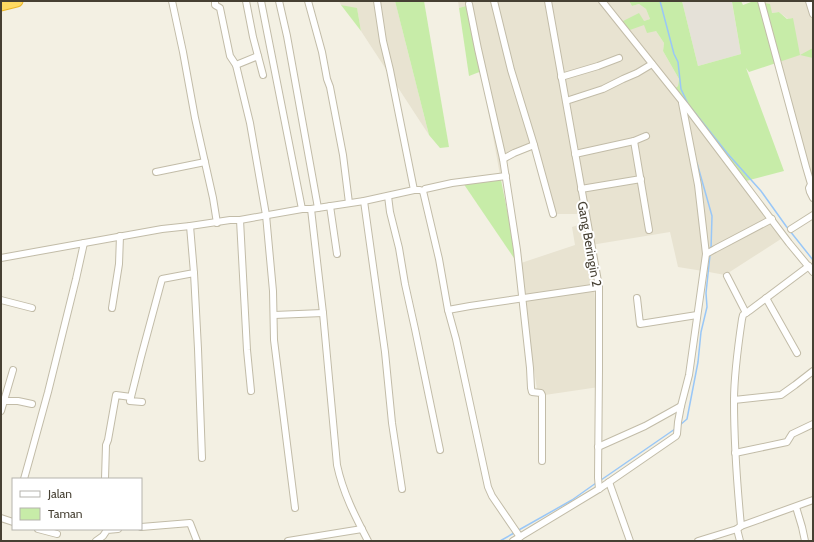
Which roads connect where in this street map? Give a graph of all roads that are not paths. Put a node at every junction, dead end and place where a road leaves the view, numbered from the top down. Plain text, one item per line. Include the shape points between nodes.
1 (17, 1) edge
2 (172, 1) edge
3 (214, 1) edge
4 (246, 1) edge
5 (261, 1) edge
6 (279, 1) edge
7 (308, 1) edge
8 (376, 1) edge
9 (494, 1) edge
10 (548, 1) edge
11 (602, 1) edge
12 (761, 1) edge
13 (809, 1) edge
14 (469, 4) dead end
15 (1, 5) edge
16 (813, 14) edge
17 (258, 56) junction
18 (619, 58) dead end
19 (652, 64) junction
20 (236, 65) junction
21 (263, 75) dead end
22 (561, 77) junction
23 (566, 100) junction
24 (684, 103) junction
25 (646, 136) dead end
26 (634, 141) junction
27 (534, 145) junction
28 (575, 154) junction
29 (503, 159) junction
30 (205, 162) junction
31 (156, 172) dead end
32 (506, 176) junction
33 (641, 179) junction
34 (581, 189) junction
35 (414, 190) junction
36 (423, 191) junction
37 (388, 196) junction
38 (813, 198) edge
39 (364, 201) junction
40 (349, 203) junction
41 (330, 206) junction
42 (318, 208) junction
43 (302, 209) junction
44 (310, 209) junction
45 (553, 214) dead end
46 (266, 215) junction
47 (813, 215) edge
48 (772, 219) junction
49 (240, 220) junction
50 (217, 223) junction
51 (190, 226) junction
52 (791, 229) dead end
53 (649, 230) dead end
54 (120, 236) junction
55 (84, 243) junction
56 (337, 254) dead end
57 (707, 254) junction
58 (1, 258) edge
59 (809, 266) junction
60 (813, 272) edge
61 (194, 273) junction
62 (727, 276) dead end
63 (598, 287) junction
64 (522, 298) junction
65 (636, 298) dead end
66 (766, 298) junction
67 (1, 300) edge
68 (32, 308) dead end
69 (112, 308) dead end
70 (448, 310) junction
71 (323, 313) junction
72 (746, 313) junction
73 (697, 314) junction
74 (274, 315) junction
75 (796, 353) dead end
76 (13, 370) dead end
77 (813, 371) edge
78 (251, 391) dead end
79 (132, 397) junction
80 (734, 400) junction
81 (4, 401) junction
82 (142, 402) dead end
83 (32, 404) dead end
84 (681, 406) junction
85 (1, 411) edge
86 (813, 424) edge
87 (598, 447) junction
88 (440, 450) dead end
89 (735, 453) junction
90 (202, 458) dead end
91 (542, 461) dead end
92 (24, 478) edge
93 (105, 478) edge
94 (610, 482) junction
95 (598, 484) junction
96 (402, 489) dead end
97 (813, 500) edge
98 (796, 507) junction
99 (296, 508) dead end
100 (1, 518) edge
101 (12, 522) edge
102 (142, 527) edge
103 (739, 527) junction
104 (362, 529) junction
105 (42, 530) edge
106 (107, 530) edge
107 (58, 534) dead end
108 (519, 535) junction
109 (96, 541) edge
110 (197, 541) edge
111 (288, 541) edge
112 (368, 541) edge
113 (513, 541) edge
114 (630, 541) edge
115 (698, 541) edge
116 (740, 541) edge
117 (805, 541) edge

1 - 15 highway
2 - 30 street
3 - 20 street via 220,8 230,56
4 - 17 street
5 - 43 street
6 - 42 street
7 - 40 street via 330,87 342,147
8 - 35 street
9 - 27 street via 510,70
10 - 22 street, Gang Beringin 2
11 - 19 street
12 - 38 street
13 - 16 street
14 - 29 street
17 - 20 street
17 - 21 street
18 - 22 street
19 - 23 street via 637,74 603,89
19 - 24 street
20 - 46 street via 250,123
22 - 23 street, Gang Beringin 2
23 - 28 street, Gang Beringin 2
24 - 48 street
24 - 57 street
25 - 26 street
26 - 28 street
26 - 33 street
27 - 29 street
27 - 45 street
28 - 34 street, Gang Beringin 2
29 - 32 street
30 - 31 street
30 - 50 street
32 - 36 street
32 - 64 street
33 - 34 street
33 - 53 street
34 - 63 street, Gang Beringin 2
35 - 36 street
35 - 37 street
36 - 70 street
37 - 39 street
37 - 88 street
39 - 40 street
39 - 96 street
40 - 41 street
41 - 42 street
41 - 56 street
42 - 44 street
43 - 44 street
43 - 46 street
44 - 71 street
46 - 49 street
46 - 74 street
47 - 52 street
48 - 57 street
48 - 59 street
49 - 50 street
49 - 78 street
50 - 51 street
51 - 54 street
51 - 61 street
54 - 55 street
54 - 69 street via 119,264
55 - 58 street
55 - 92 street
57 - 73 street
59 - 60 street
59 - 66 street
61 - 79 street via 163,278
61 - 90 street
62 - 72 street
63 - 64 street
63 - 87 street, Gang Beringin 2
64 - 70 street
64 - 91 street via 530,388 532,392 542,395
65 - 73 street via 640,324
66 - 72 street
66 - 75 street
67 - 68 street via 13,300
70 - 108 street via 488,488
71 - 74 street
71 - 104 street via 337,464 349,504
72 - 80 street via 742,319
73 - 84 street via 689,375
74 - 99 street via 274,340
76 - 81 street
77 - 80 street via 781,395
79 - 82 street via 130,401
79 - 93 street via 116,395 106,445
80 - 89 street
81 - 83 street
81 - 85 street
84 - 87 street
84 - 94 street via 677,434
86 - 89 street via 792,434 787,442
87 - 95 street, Gang Beringin 2
89 - 103 street
94 - 95 street
94 - 114 street
95 - 108 street
97 - 98 street
98 - 103 street
98 - 117 street
100 - 101 street
102 - 110 street via 190,523
103 - 115 street
103 - 116 street
104 - 111 street
104 - 112 street
105 - 107 street
106 - 109 street
108 - 113 street

